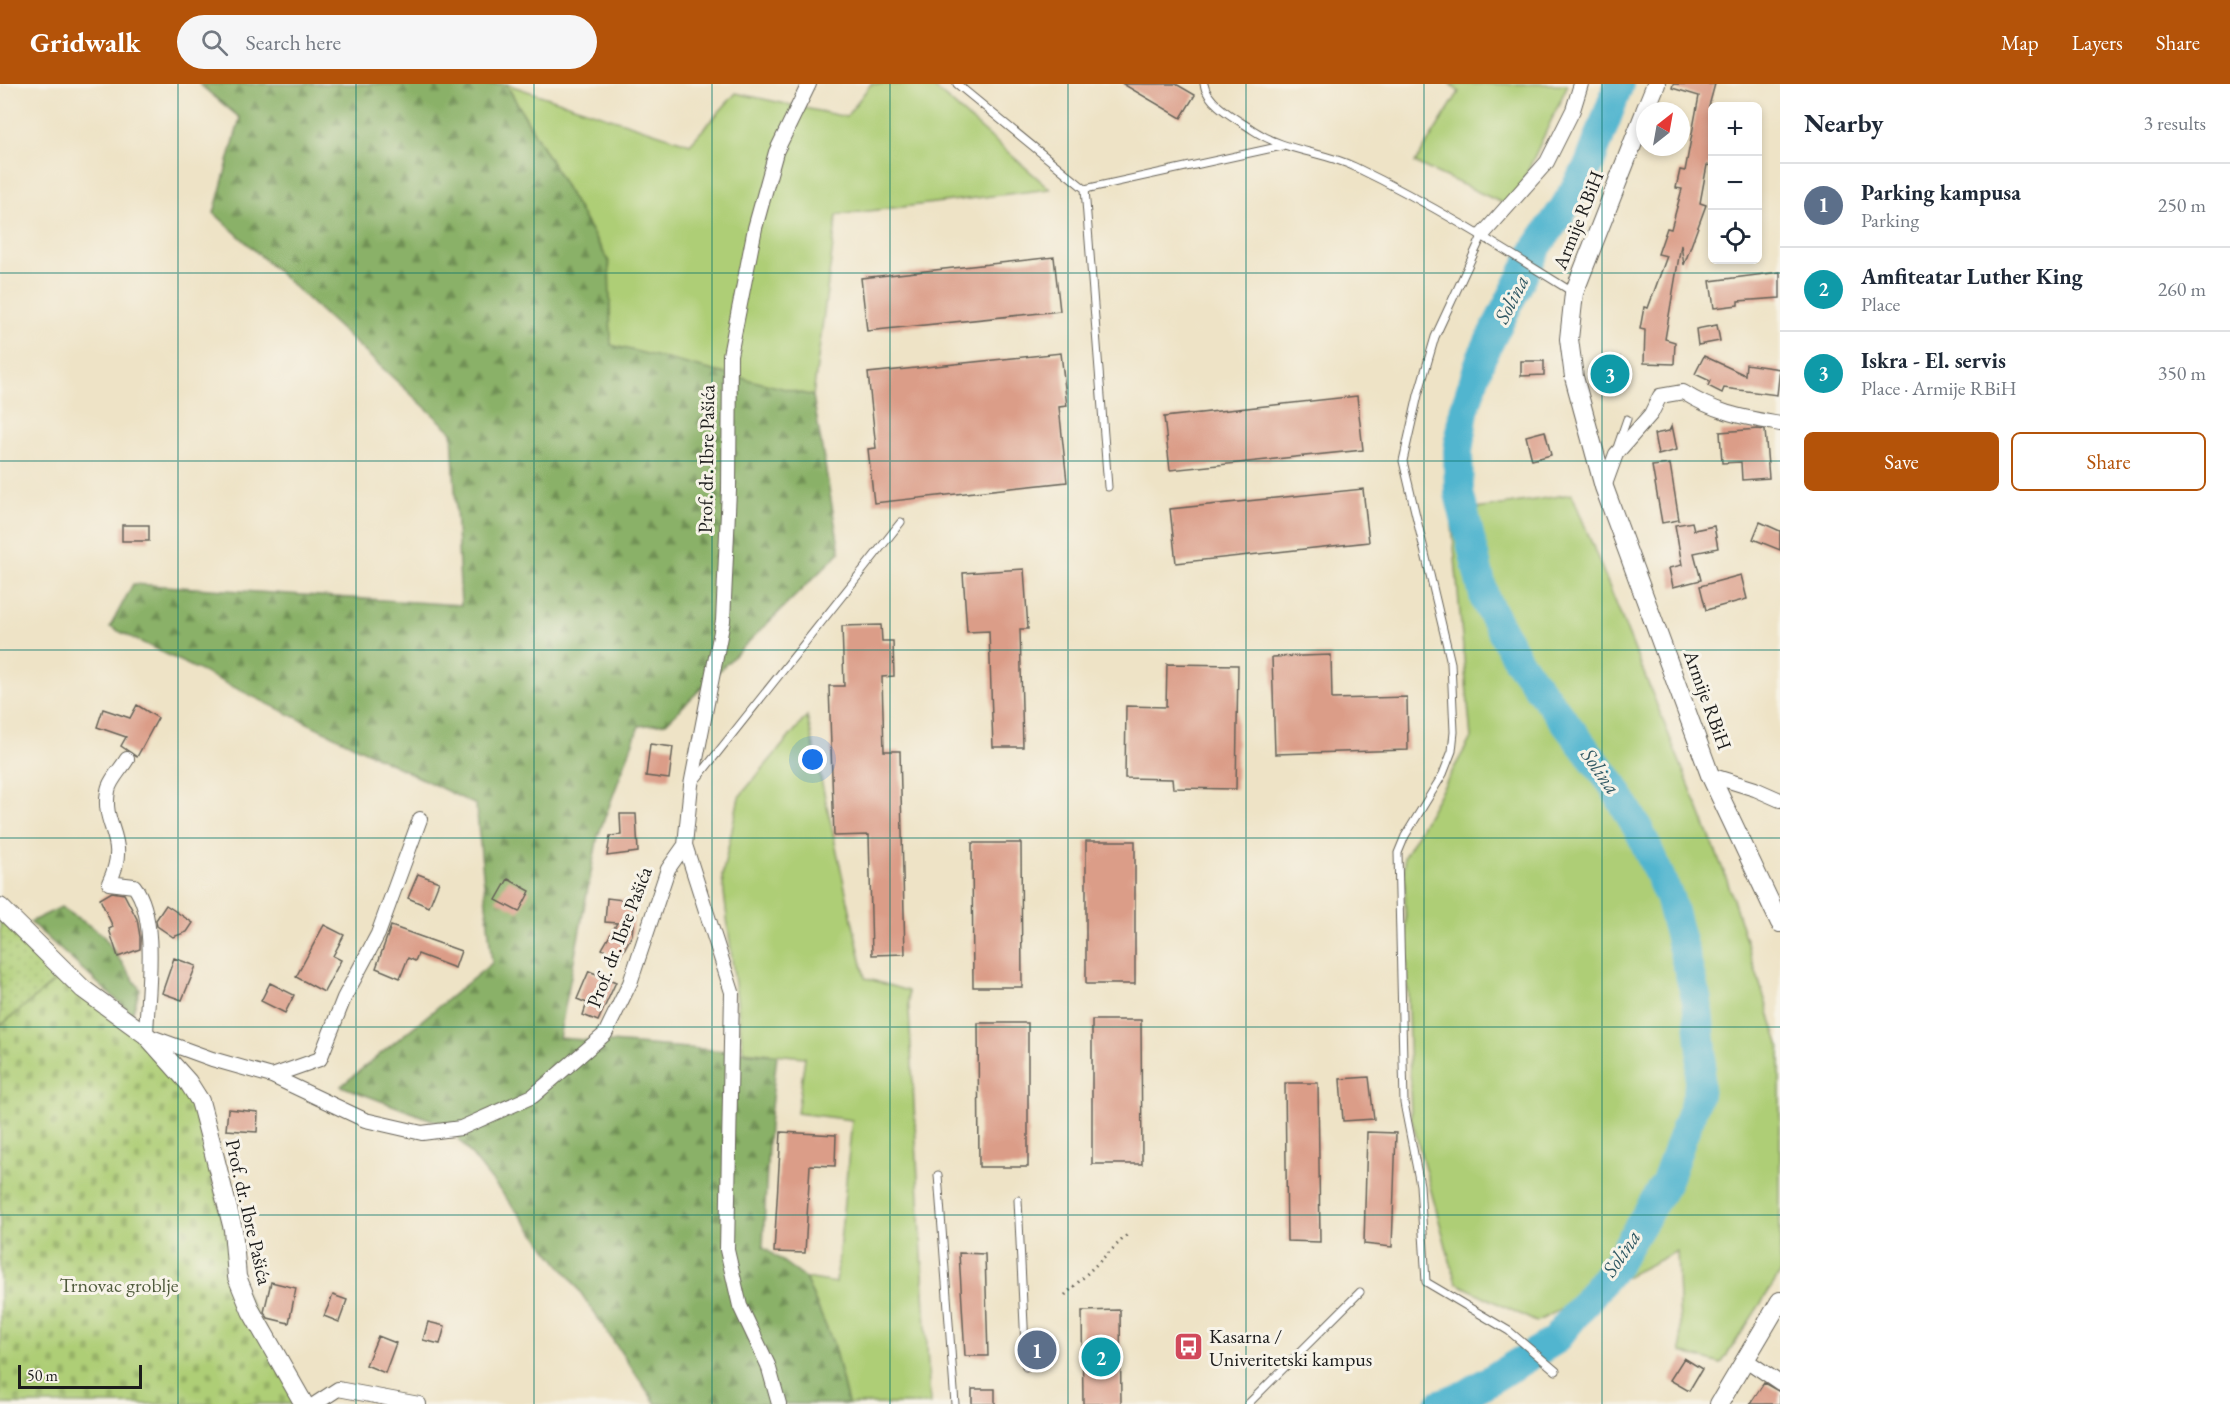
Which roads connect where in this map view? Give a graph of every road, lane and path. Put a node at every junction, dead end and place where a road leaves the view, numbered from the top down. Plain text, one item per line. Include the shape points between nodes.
1 (809, 84) edge
2 (957, 84) edge
3 (1204, 84) edge
4 (1581, 84) edge
5 (1656, 84) edge
6 (1649, 102) edge
7 (1636, 135) edge
8 (1282, 146) junction
9 (1085, 189) junction
10 (1483, 234) junction
11 (1574, 292) junction
12 (1627, 419) dead end
13 (1780, 424) edge
14 (1616, 454) junction
15 (1108, 487) dead end
16 (1604, 487) junction
17 (901, 522) dead end
18 (127, 759) dead end
19 (1710, 775) junction
20 (691, 785) junction
21 (1780, 800) edge
22 (420, 819) dead end
23 (685, 845) junction
24 (0, 907) edge
25 (1780, 923) edge
26 (146, 1035) junction
27 (272, 1076) junction
28 (938, 1175) dead end
29 (1018, 1200) dead end
30 (1129, 1233) dead end
31 (1360, 1292) dead end
32 (1065, 1295) dead end
33 (1780, 1301) edge
34 (1746, 1360) junction
35 (1026, 1367) dead end
36 (1556, 1371) dead end
37 (1780, 1383) edge
38 (304, 1404) edge
39 (315, 1404) edge
40 (418, 1404) edge
41 (779, 1404) edge
42 (955, 1404) edge
43 (1248, 1404) edge
44 (1719, 1404) edge

1 - 20 street, Prof. dr. Ibre Pašića via 776,152 755,228 730,355 723,621
2 - 9 lane
3 - 8 lane via 1205,90 1227,112
4 - 10 street via 1573,110 1547,162
5 - 6 main road, Armije RBiH
7 - 11 main road, Armije RBiH
8 - 9 lane
8 - 10 lane via 1353,166
9 - 15 lane
10 - 11 lane
10 - 36 lane via 1435,336 1403,461 1451,663 1454,732 1443,774 1404,836 1398,853 1404,1103 1420,1185 1426,1282 1509,1331
11 - 16 main road, Armije RBiH via 1569,339 1577,386
12 - 14 lane
13 - 14 street via 1731,416 1707,408 1683,392 1660,396 1651,414
14 - 16 street
16 - 19 main road, Armije RBiH
17 - 20 lane
18 - 26 street via 107,790 118,853 109,883 134,886 143,897 151,935
19 - 21 street
19 - 25 main road, Armije RBiH
20 - 23 street, Prof. dr. Ibre Pašića
22 - 27 street via 378,934 344,998 320,1059
23 - 27 street, Prof. dr. Ibre Pašića via 668,869 630,983 605,1034 533,1096 461,1128 422,1133 364,1120
23 - 41 street, Prof. dr. Ibre Pašića via 732,992 727,1250 740,1306 768,1365
24 - 26 main road, Prof. dr. Ibre Pašića via 83,989
26 - 27 street, Prof. dr. Ibre Pašića
26 - 38 main road, Prof. dr. Ibre Pašića via 200,1101 232,1229 237,1276 251,1311
28 - 42 lane
29 - 35 lane
30 - 32 path
31 - 43 lane
33 - 34 main road
34 - 37 street
34 - 44 main road
39 - 40 street via 338,1389

